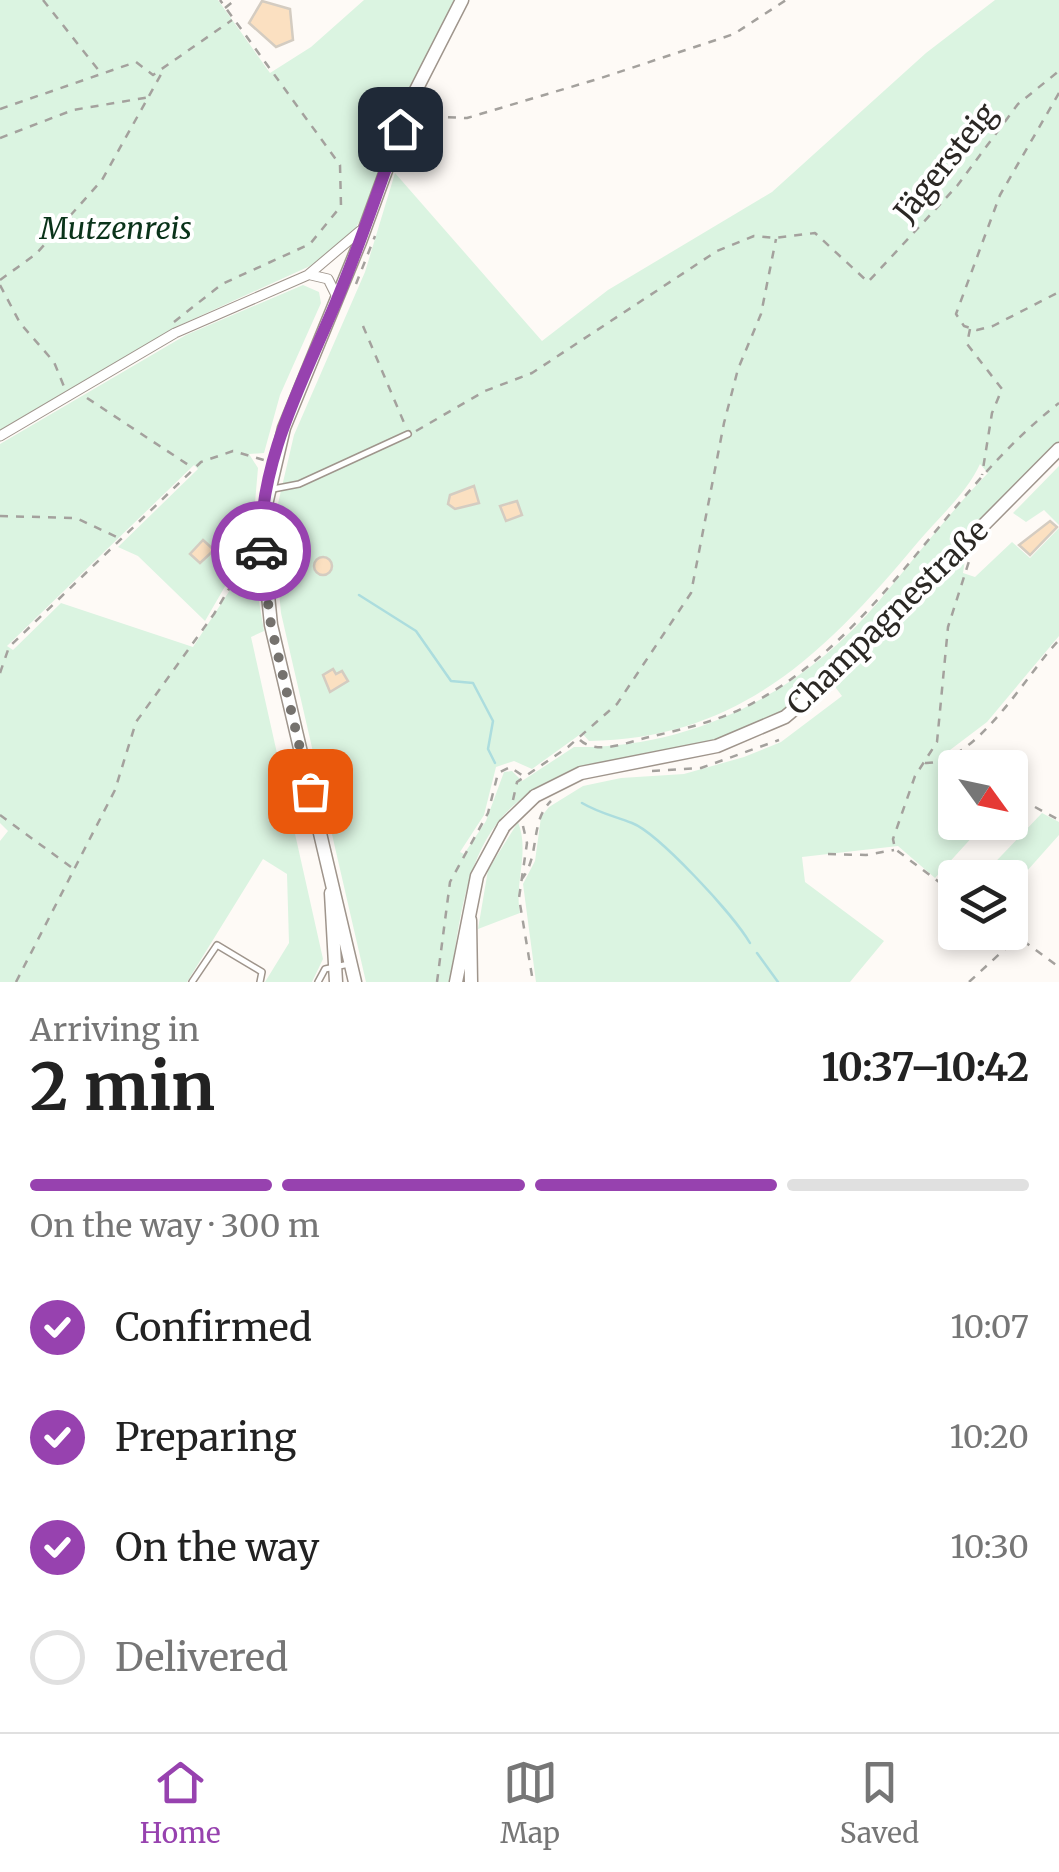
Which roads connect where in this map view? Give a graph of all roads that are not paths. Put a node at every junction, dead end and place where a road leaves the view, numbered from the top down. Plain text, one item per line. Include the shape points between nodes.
1 (462, 0) edge
2 (369, 220) junction
3 (308, 275) junction
4 (337, 299) junction
5 (408, 434) road end
6 (0, 436) edge
7 (1059, 449) edge
8 (267, 490) junction
9 (332, 881) junction
10 (470, 908) junction
11 (352, 963) junction
12 (335, 967) junction
13 (192, 982) edge
14 (260, 982) edge
15 (318, 982) edge
16 (336, 982) edge
17 (356, 982) edge
18 (456, 982) edge
19 (471, 982) edge

1 - 2 main road via 406,114
2 - 3 street
2 - 4 main road
3 - 4 street via 326,277
3 - 6 street via 175,333
4 - 8 main road
5 - 8 lane via 294,486
7 - 10 main road, Champagnestraße, bridge via 785,717 717,746 581,773 535,796 504,826 481,865
8 - 9 main road via 261,556 271,625
9 - 11 main road
9 - 12 main road
10 - 18 main road, Champagnestraße
10 - 19 main road, Champagnestraße
11 - 12 lane
11 - 17 main road
12 - 15 lane
12 - 16 main road
13 - 14 lane via 218,946 262,972

